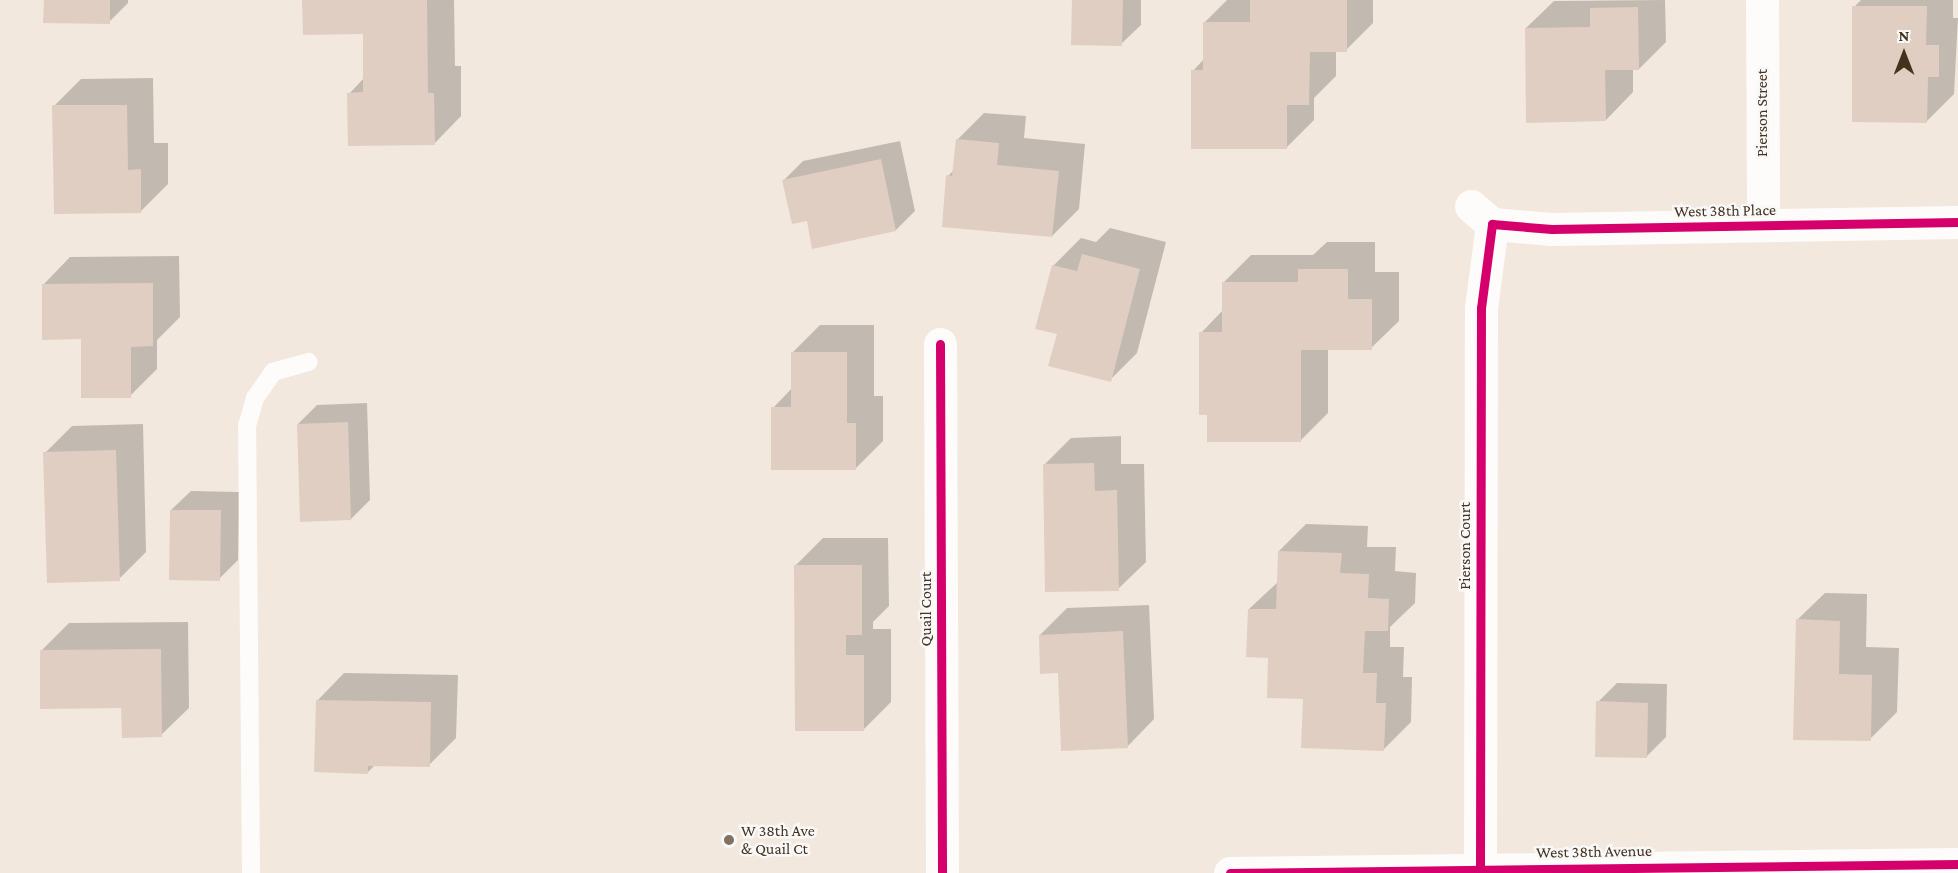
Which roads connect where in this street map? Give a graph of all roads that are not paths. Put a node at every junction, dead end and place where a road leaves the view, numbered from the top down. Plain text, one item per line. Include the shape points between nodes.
1 (1762, 0) edge
2 (1482, 215) joint
3 (1958, 222) edge
4 (1763, 225) junction
5 (940, 344) dead end
6 (309, 362) dead end
7 (1958, 864) edge
8 (1480, 868) junction
9 (251, 873) edge
10 (942, 873) edge
11 (1230, 873) edge

1 - 4 street, Pierson Street
2 - 4 street, West 38th Place via 1552,229
2 - 8 street, Pierson Court
3 - 4 street, West 38th Place
5 - 10 street, Quail Court
6 - 9 lane via 273,372 255,398 247,426 252,607
7 - 8 street, West 38th Avenue
8 - 11 street, West 38th Avenue

